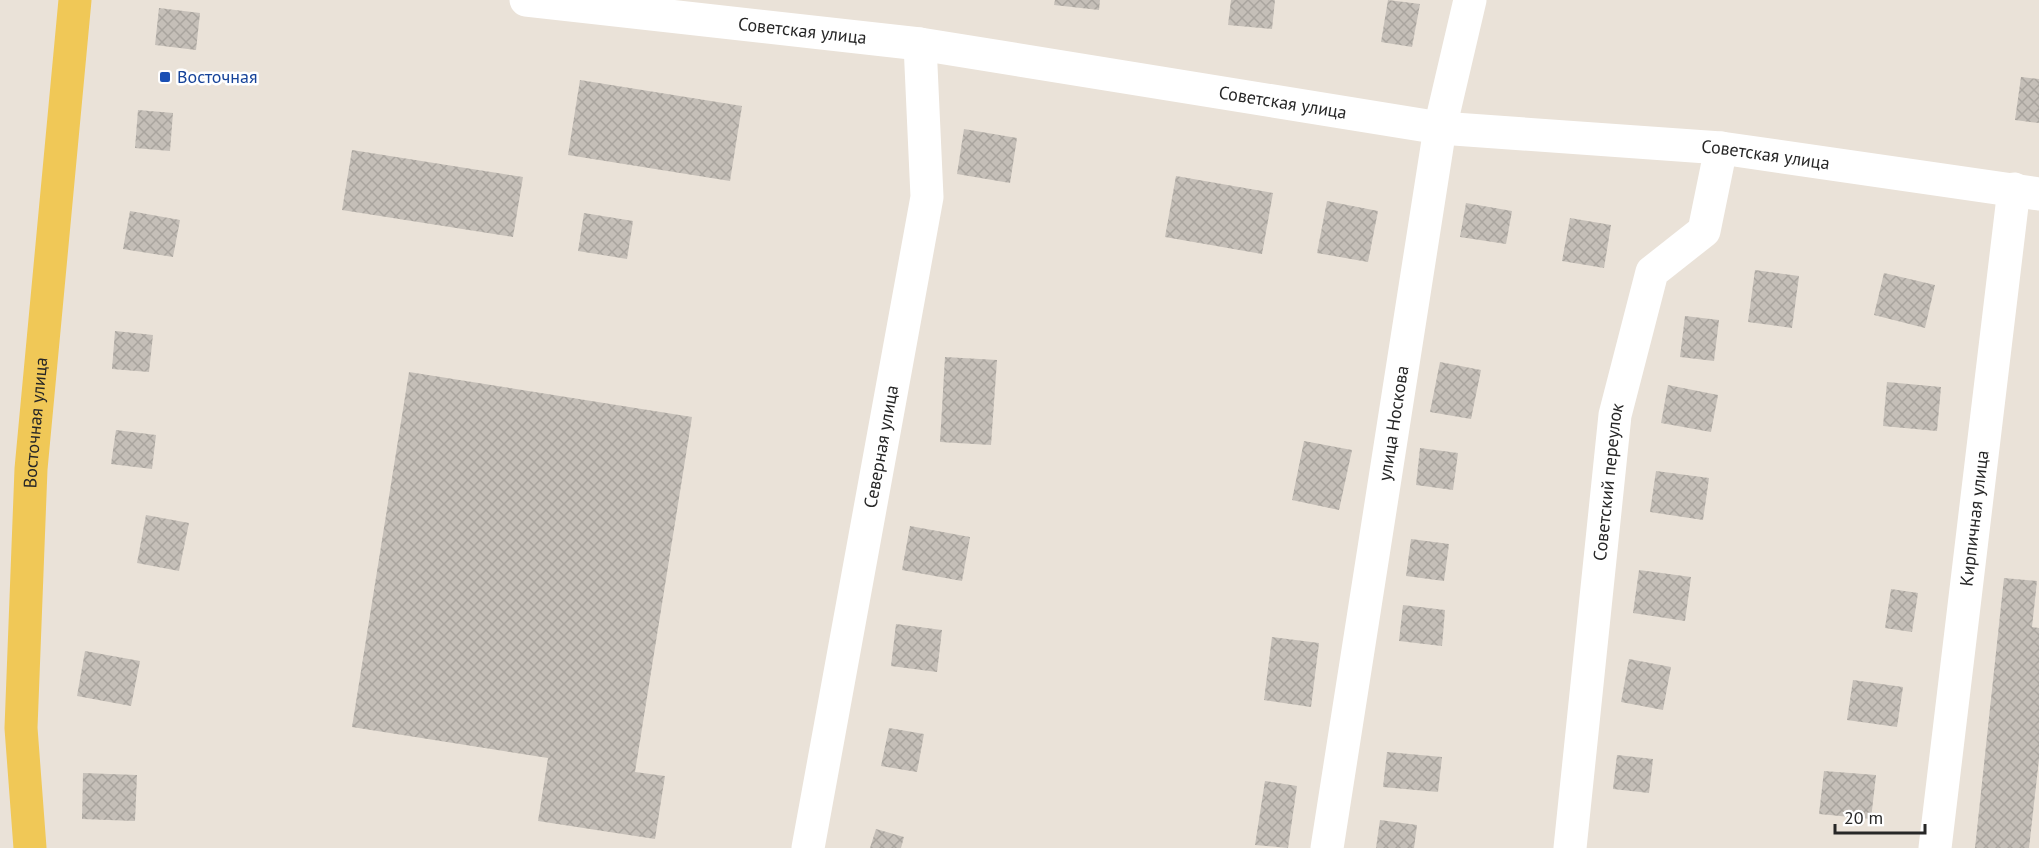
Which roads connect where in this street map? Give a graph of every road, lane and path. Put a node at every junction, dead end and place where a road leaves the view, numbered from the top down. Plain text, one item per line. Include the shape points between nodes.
1 (75, 0) edge
2 (525, 0) edge
3 (1470, 0) edge
4 (920, 44) junction
5 (1440, 128) junction
6 (1721, 148) junction
7 (2026, 191) edge
8 (30, 848) edge
9 (808, 848) edge
10 (1327, 848) edge
11 (1570, 848) edge
12 (1935, 848) edge

1 - 8 main road, Восточная улица via 31,469 21,728
2 - 4 street, Советская улица
3 - 5 street, улица Носкова
4 - 5 street, Советская улица
4 - 9 street, Северная улица via 927,197
5 - 6 street, Советская улица
5 - 10 street, улица Носкова
6 - 7 street, Советская улица
6 - 11 street, Советский переулок via 1704,231 1652,272 1615,415
7 - 12 street, Кирпичная улица

